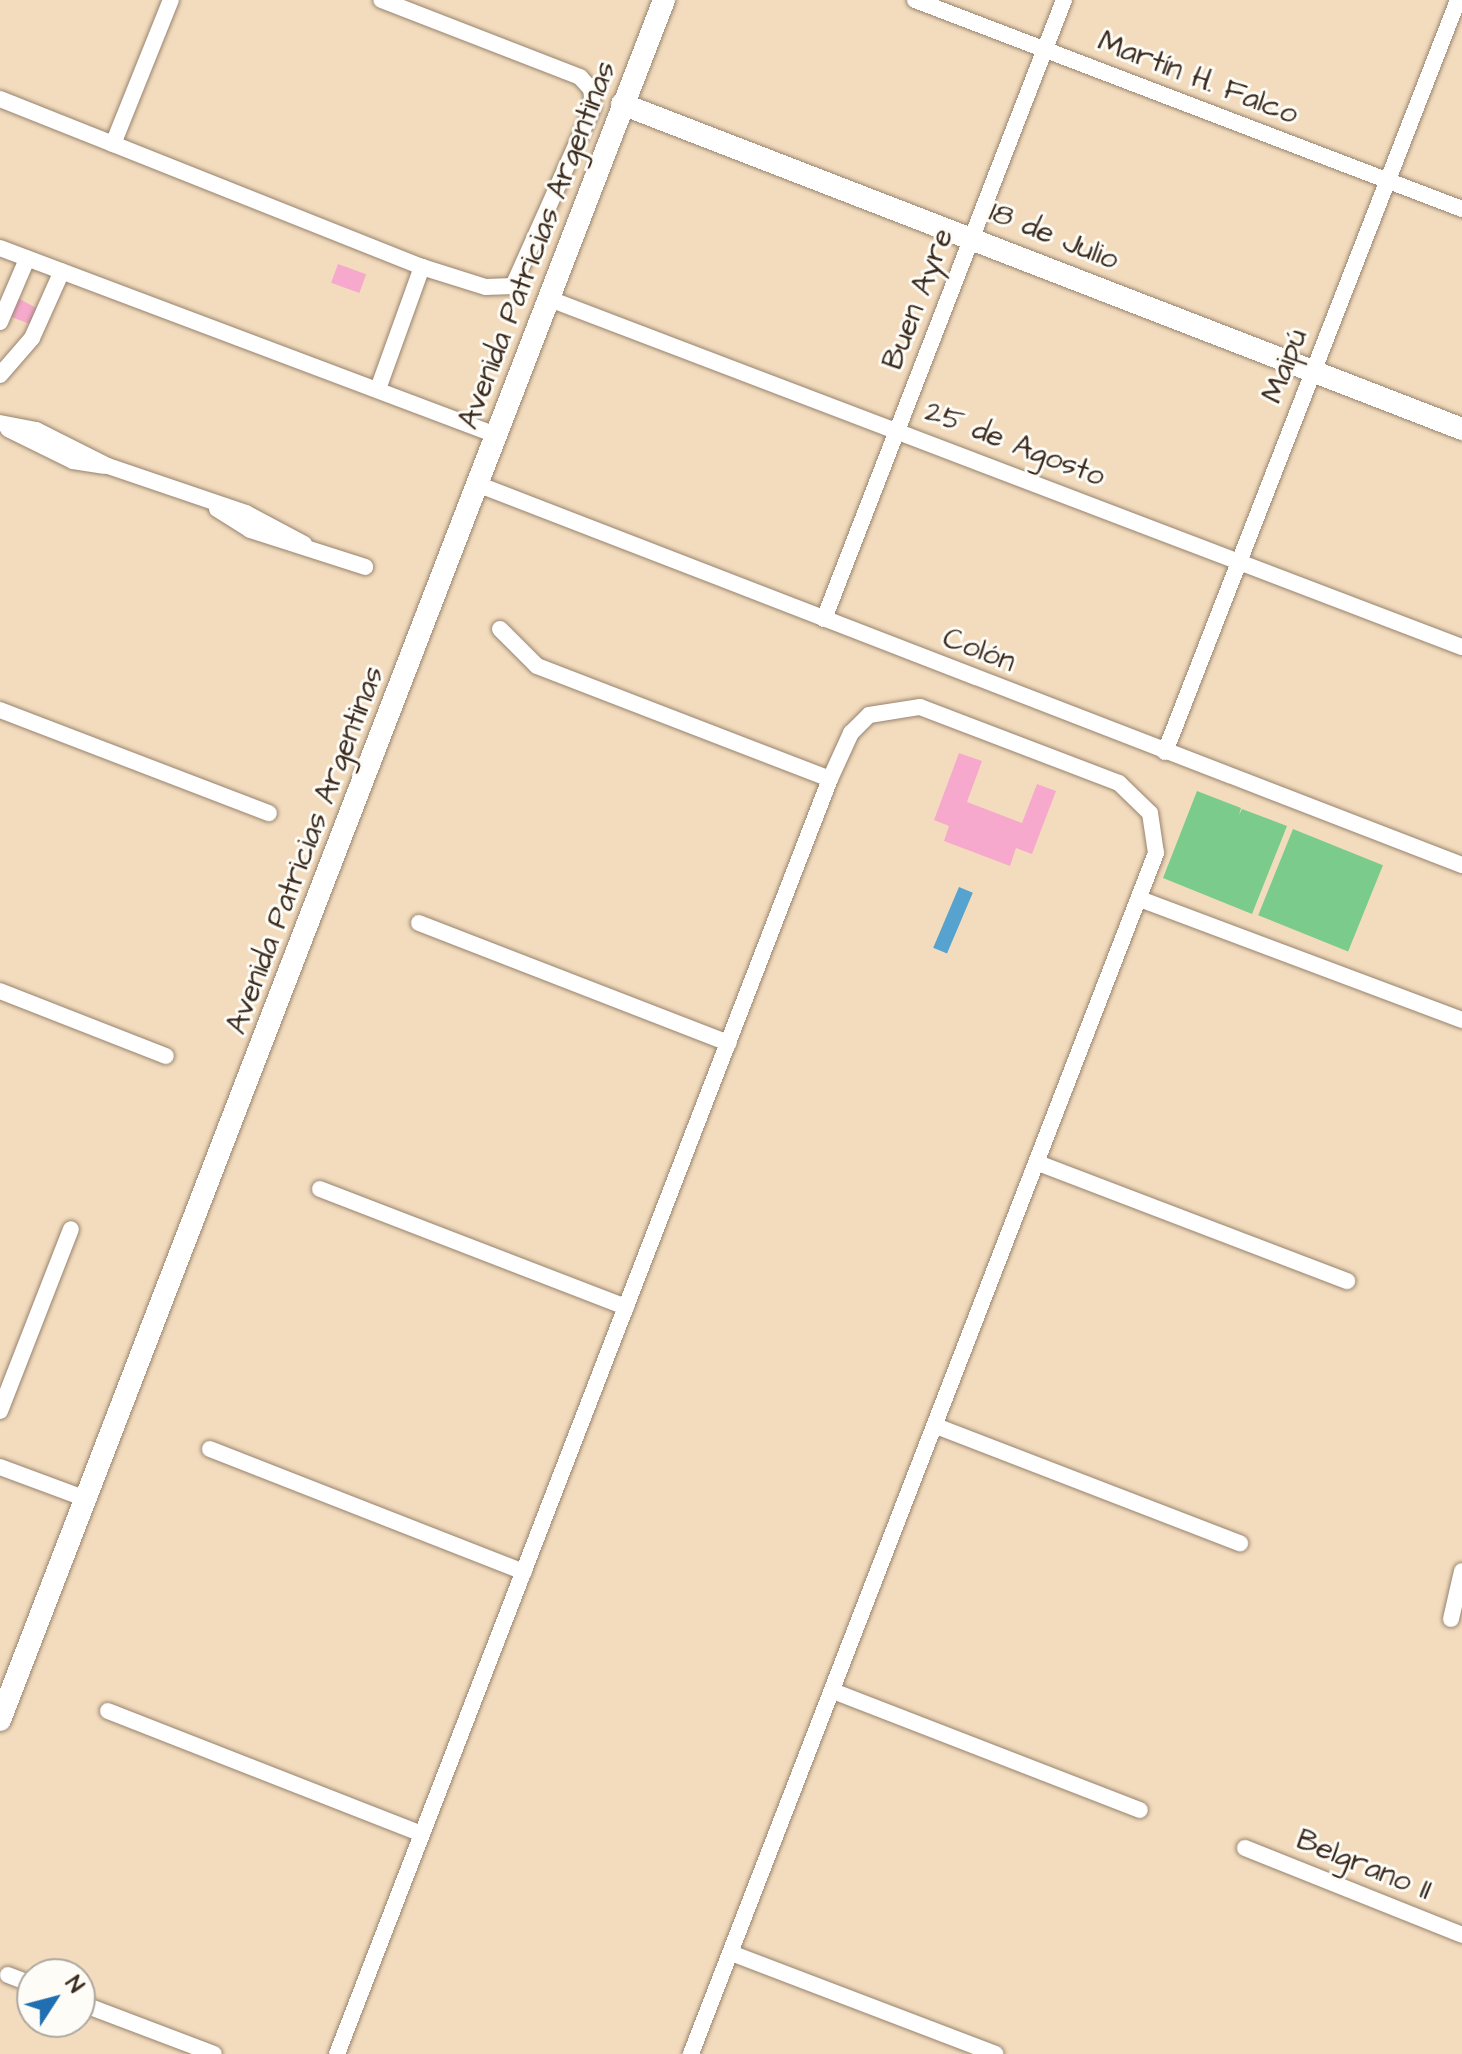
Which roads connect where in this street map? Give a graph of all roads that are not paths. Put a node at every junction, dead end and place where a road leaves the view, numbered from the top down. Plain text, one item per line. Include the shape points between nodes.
1 (171, 0) edge
2 (381, 0) edge
3 (664, 0) edge
4 (915, 0) edge
5 (1064, 0) edge
6 (1458, 0) edge
7 (1045, 50) junction
8 (0, 99) edge
9 (622, 104) junction
10 (113, 144) junction
11 (1387, 180) junction
12 (1462, 209) edge
13 (972, 236) junction
14 (0, 248) edge
15 (27, 259) junction
16 (422, 267) junction
17 (62, 271) junction
18 (547, 298) junction
19 (0, 322) edge
20 (1, 363) edge
21 (1313, 371) junction
22 (378, 389) junction
23 (0, 423) edge
24 (897, 428) junction
25 (1462, 429) edge
26 (496, 435) junction
27 (477, 484) junction
28 (1240, 562) junction
29 (365, 567) dead end
30 (824, 619) junction
31 (500, 629) dead end
32 (1462, 647) edge
33 (0, 710) edge
34 (1165, 752) junction
35 (830, 779) junction
36 (269, 813) dead end
37 (1462, 865) edge
38 (1140, 899) junction
39 (419, 923) dead end
40 (0, 991) edge
41 (1462, 1020) edge
42 (729, 1043) junction
43 (166, 1056) dead end
44 (1038, 1163) junction
45 (320, 1189) dead end
46 (71, 1229) dead end
47 (1347, 1281) dead end
48 (626, 1307) junction
49 (0, 1411) edge
50 (936, 1426) junction
51 (210, 1449) dead end
52 (0, 1467) edge
53 (86, 1499) junction
54 (1240, 1543) dead end
55 (1462, 1571) edge
56 (524, 1572) junction
57 (1451, 1619) dead end
58 (833, 1691) junction
59 (108, 1711) dead end
60 (0, 1720) edge
61 (1140, 1810) dead end
62 (422, 1834) junction
63 (1245, 1848) dead end
64 (1462, 1935) edge
65 (731, 1953) junction
66 (8, 1975) dead end
67 (16, 1978) edge
68 (96, 2009) edge
69 (214, 2054) edge
70 (337, 2054) edge
71 (691, 2054) edge
72 (995, 2054) edge

1 - 10 street
2 - 16 street via 580,77 594,99 513,286 486,287
3 - 9 street, Avenida Patricias Argentinas
4 - 7 street, Martín H. Falco
5 - 7 street, Buen Ayre
6 - 11 street, Maipú
7 - 11 street, Martín H. Falco
7 - 13 street, Buen Ayre
8 - 10 street
9 - 13 street, 18 de Julio
9 - 18 street, Avenida Patricias Argentinas
10 - 16 street
11 - 12 street, Martín H. Falco
11 - 21 street, Maipú
13 - 21 street, 18 de Julio
13 - 24 street, Buen Ayre
14 - 15 street
15 - 17 street
15 - 19 street
16 - 22 street
17 - 20 street via 32,338
17 - 22 street
18 - 24 street, 25 de Agosto
18 - 26 street, Avenida Patricias Argentinas
21 - 25 street, 18 de Julio
21 - 28 street, Maipú
22 - 26 street
23 - 29 street via 73,461 108,466 216,508 250,530
24 - 28 street, 25 de Agosto
24 - 30 street, Buen Ayre
26 - 27 street, Avenida Patricias Argentinas
27 - 30 street, Colón
27 - 53 street, Avenida Patricias Argentinas
28 - 32 street, 25 de Agosto
28 - 34 street, Maipú
30 - 34 street, Colón
31 - 35 street via 537,666
33 - 36 street
34 - 37 street, Colón
35 - 38 street via 851,733 869,715 920,707 1119,783 1150,813 1157,835
35 - 42 street
38 - 41 street
38 - 44 street
39 - 42 street
40 - 43 street
42 - 48 street
44 - 47 street
44 - 50 street
45 - 48 street
46 - 49 street
48 - 56 street
50 - 54 street
50 - 58 street
51 - 56 street
52 - 53 street
53 - 60 street, Avenida Patricias Argentinas
55 - 57 street
56 - 62 street
58 - 61 street
58 - 65 street
59 - 62 street
62 - 70 street
63 - 64 street, Belgrano II
65 - 71 street
65 - 72 street
66 - 67 street
68 - 69 street

